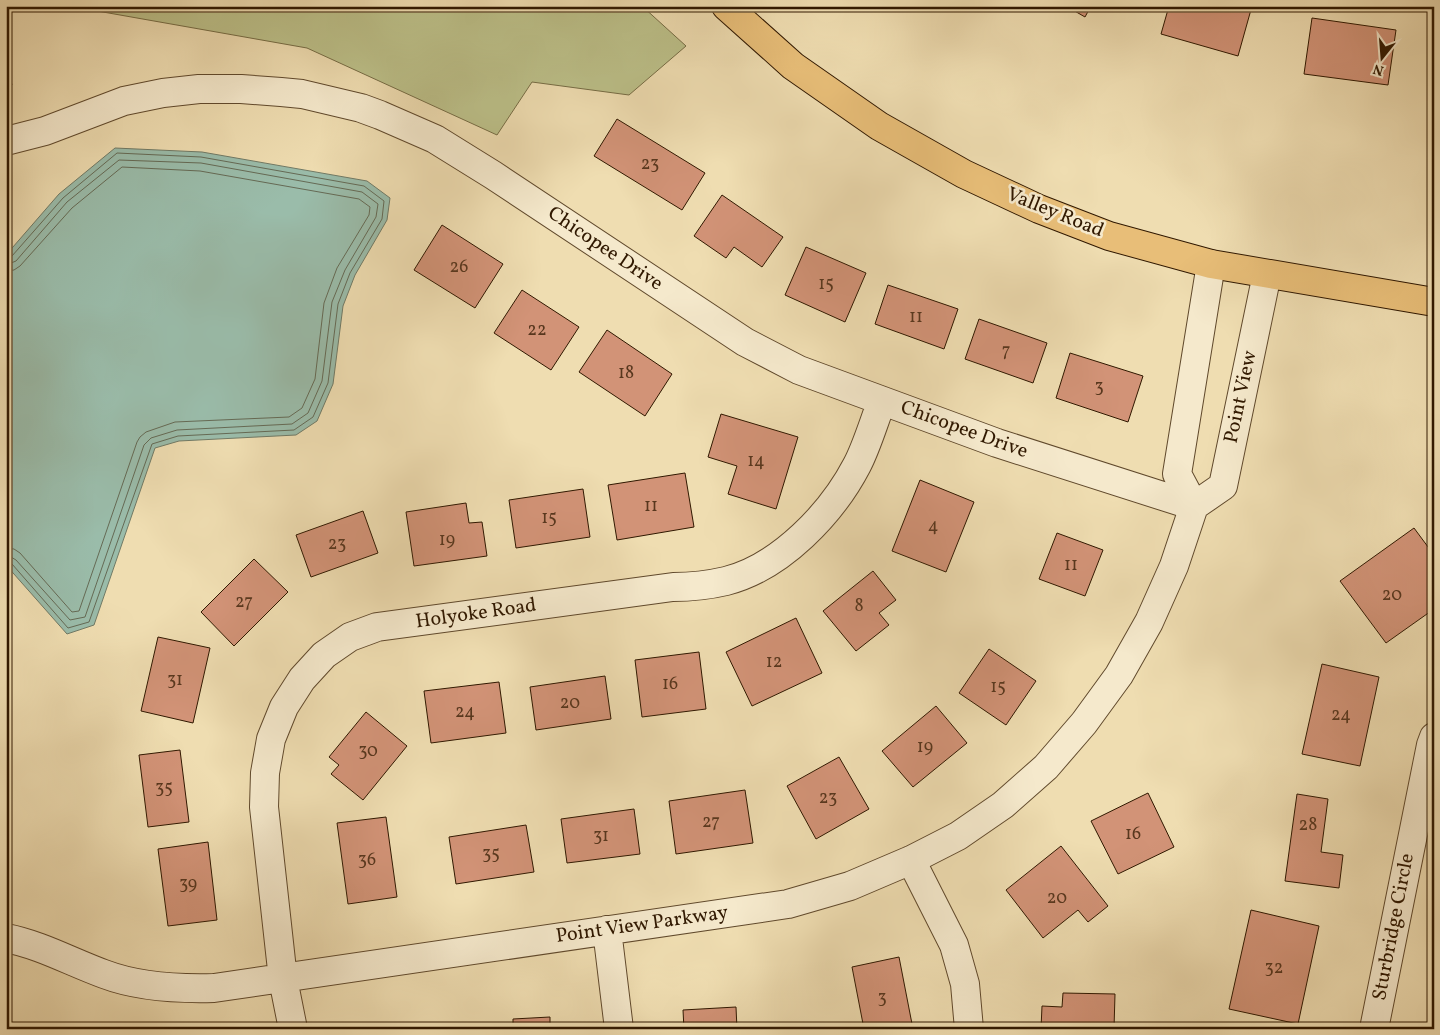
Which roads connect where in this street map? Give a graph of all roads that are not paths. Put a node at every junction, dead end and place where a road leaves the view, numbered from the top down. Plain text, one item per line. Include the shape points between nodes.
1 (726, 6) edge
2 (6, 141) edge
3 (1211, 264) junction
4 (1267, 274) junction
5 (1434, 302) edge
6 (882, 401) junction
7 (1194, 506) junction
8 (1434, 738) edge
9 (911, 860) junction
10 (607, 930) junction
11 (6, 938) edge
12 (283, 979) junction
13 (293, 1029) edge
14 (619, 1029) edge
15 (969, 1029) edge
16 (1374, 1029) edge

1 - 3 main road, Valley Road via 793,66 879,126 964,174 1039,209 1109,236
2 - 6 street, Chicopee Drive via 45,131 124,101 199,89 241,88 302,94 361,108 435,139 745,342 799,370
3 - 4 main road, Valley Road
3 - 7 street via 1177,474
4 - 5 main road, Valley Road
4 - 7 street, Point View via 1223,486
6 - 7 street, Chicopee Drive via 997,443
6 - 12 street, Holyoke Road via 858,464 836,499 810,529 760,567 728,580 695,587 376,627 350,637 324,655 302,678 284,707 272,739 265,773 264,807
7 - 9 street, Point View Parkway via 1174,566 1150,622 1119,675 1084,724 1046,767 1003,805 958,836
8 - 16 street, Sturbridge Circle
9 - 10 street, Point View Parkway via 850,886 788,904
9 - 15 street via 954,944 965,984
10 - 12 street, Point View Parkway
10 - 14 street
11 - 12 street, Point View Parkway via 27,942 106,975 136,982 206,988
12 - 13 street, Holyoke Road

